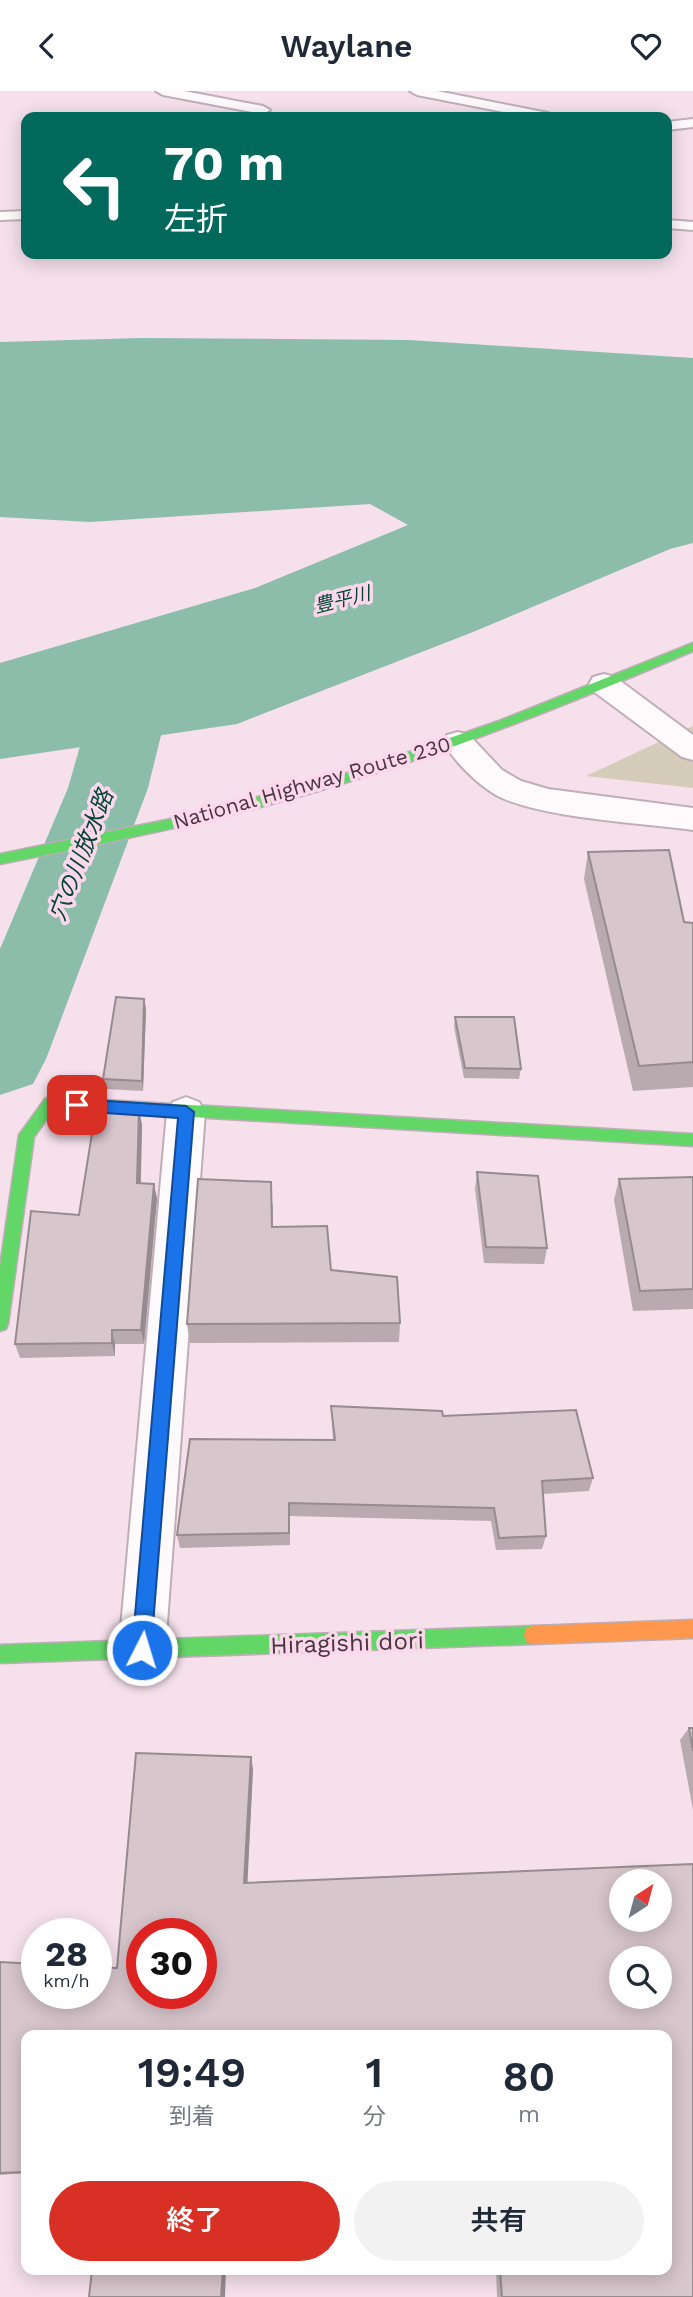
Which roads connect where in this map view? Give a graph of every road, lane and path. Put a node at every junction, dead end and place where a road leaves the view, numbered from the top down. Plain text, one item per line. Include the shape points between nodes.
1 (163, 91) edge
2 (417, 91) edge
3 (498, 91) edge
4 (495, 106) junction
5 (263, 110) dead end
6 (515, 112) edge
7 (693, 123) edge
8 (672, 125) edge
9 (21, 215) edge
10 (0, 216) edge
11 (672, 224) edge
12 (693, 226) edge
13 (693, 647) edge
14 (604, 684) junction
15 (458, 741) junction
16 (693, 750) edge
17 (693, 819) edge
18 (0, 859) edge
19 (186, 1112) junction
20 (693, 1140) edge
21 (0, 1324) edge
22 (693, 1629) edge
23 (142, 1650) junction
24 (0, 1654) edge

1 - 5 lane
2 - 4 lane
3 - 4 lane
4 - 6 lane
7 - 8 lane
9 - 10 lane
11 - 12 lane
13 - 14 main road, National Highway Route 230
14 - 15 main road, National Highway Route 230
14 - 16 street
15 - 17 street via 510,789 548,800
15 - 18 main road, National Highway Route 230 via 355,775 182,822
19 - 20 main road
19 - 21 main road via 50,1104 27,1135
19 - 23 street
22 - 23 main road, Hiragishi dori
23 - 24 main road, Hiragishi dori

